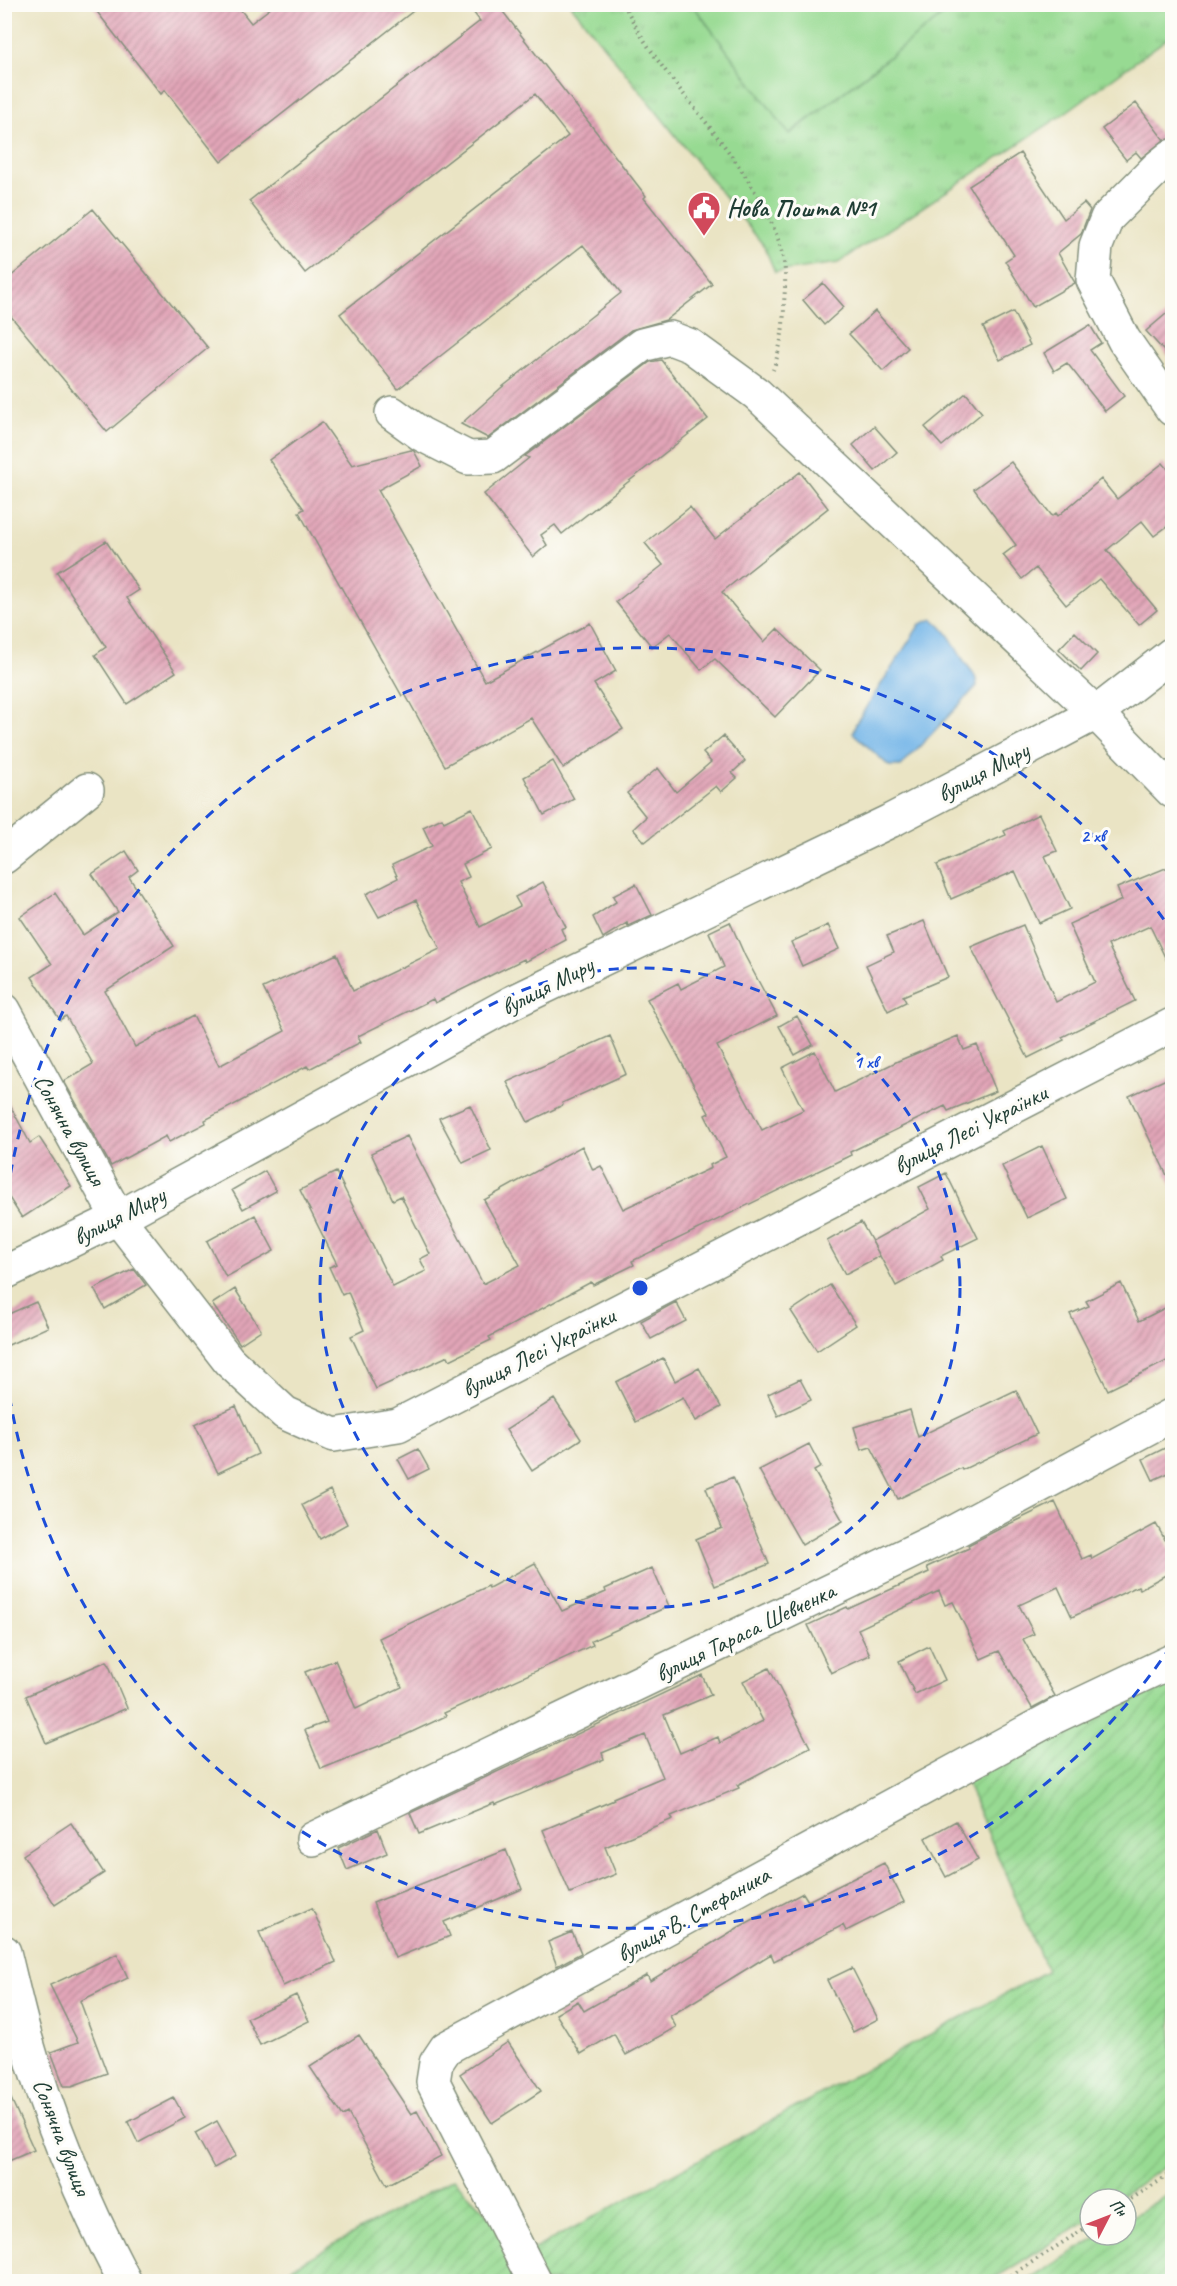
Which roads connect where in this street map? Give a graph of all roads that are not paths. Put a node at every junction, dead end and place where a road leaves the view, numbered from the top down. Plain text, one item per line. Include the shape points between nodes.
1 (1173, 156) edge
2 (1173, 409) edge
3 (392, 413) dead end
4 (1173, 654) edge
5 (1095, 712) junction
6 (87, 790) dead end
7 (1173, 791) edge
8 (4, 857) edge
9 (4, 1010) edge
10 (1173, 1025) edge
11 (118, 1218) junction
12 (4, 1273) edge
13 (1173, 1415) edge
14 (1173, 1661) edge
15 (312, 1839) dead end
16 (4, 1952) edge
17 (125, 2282) edge
18 (535, 2282) edge

1 - 2 street via 1107,218 1096,246 1093,280 1124,340
3 - 5 street via 421,434 468,458 493,457 642,345 670,338 692,346 759,396
4 - 5 street, вулиця Миру
5 - 7 street
5 - 11 street, вулиця Миру via 890,821 513,1002
6 - 8 street
9 - 11 street, Сонячна вулиця
10 - 11 street, вулиця Лесі Українки via 398,1425 334,1435 285,1413 229,1361
11 - 12 street, вулиця Миру
13 - 15 street, вулиця Тараса Шевченка via 955,1531
14 - 18 street, вулиця В. Стефаника via 1056,1716 446,2048 436,2063 433,2082
16 - 17 street, Сонячна вулиця via 25,2036 51,2115 82,2193

